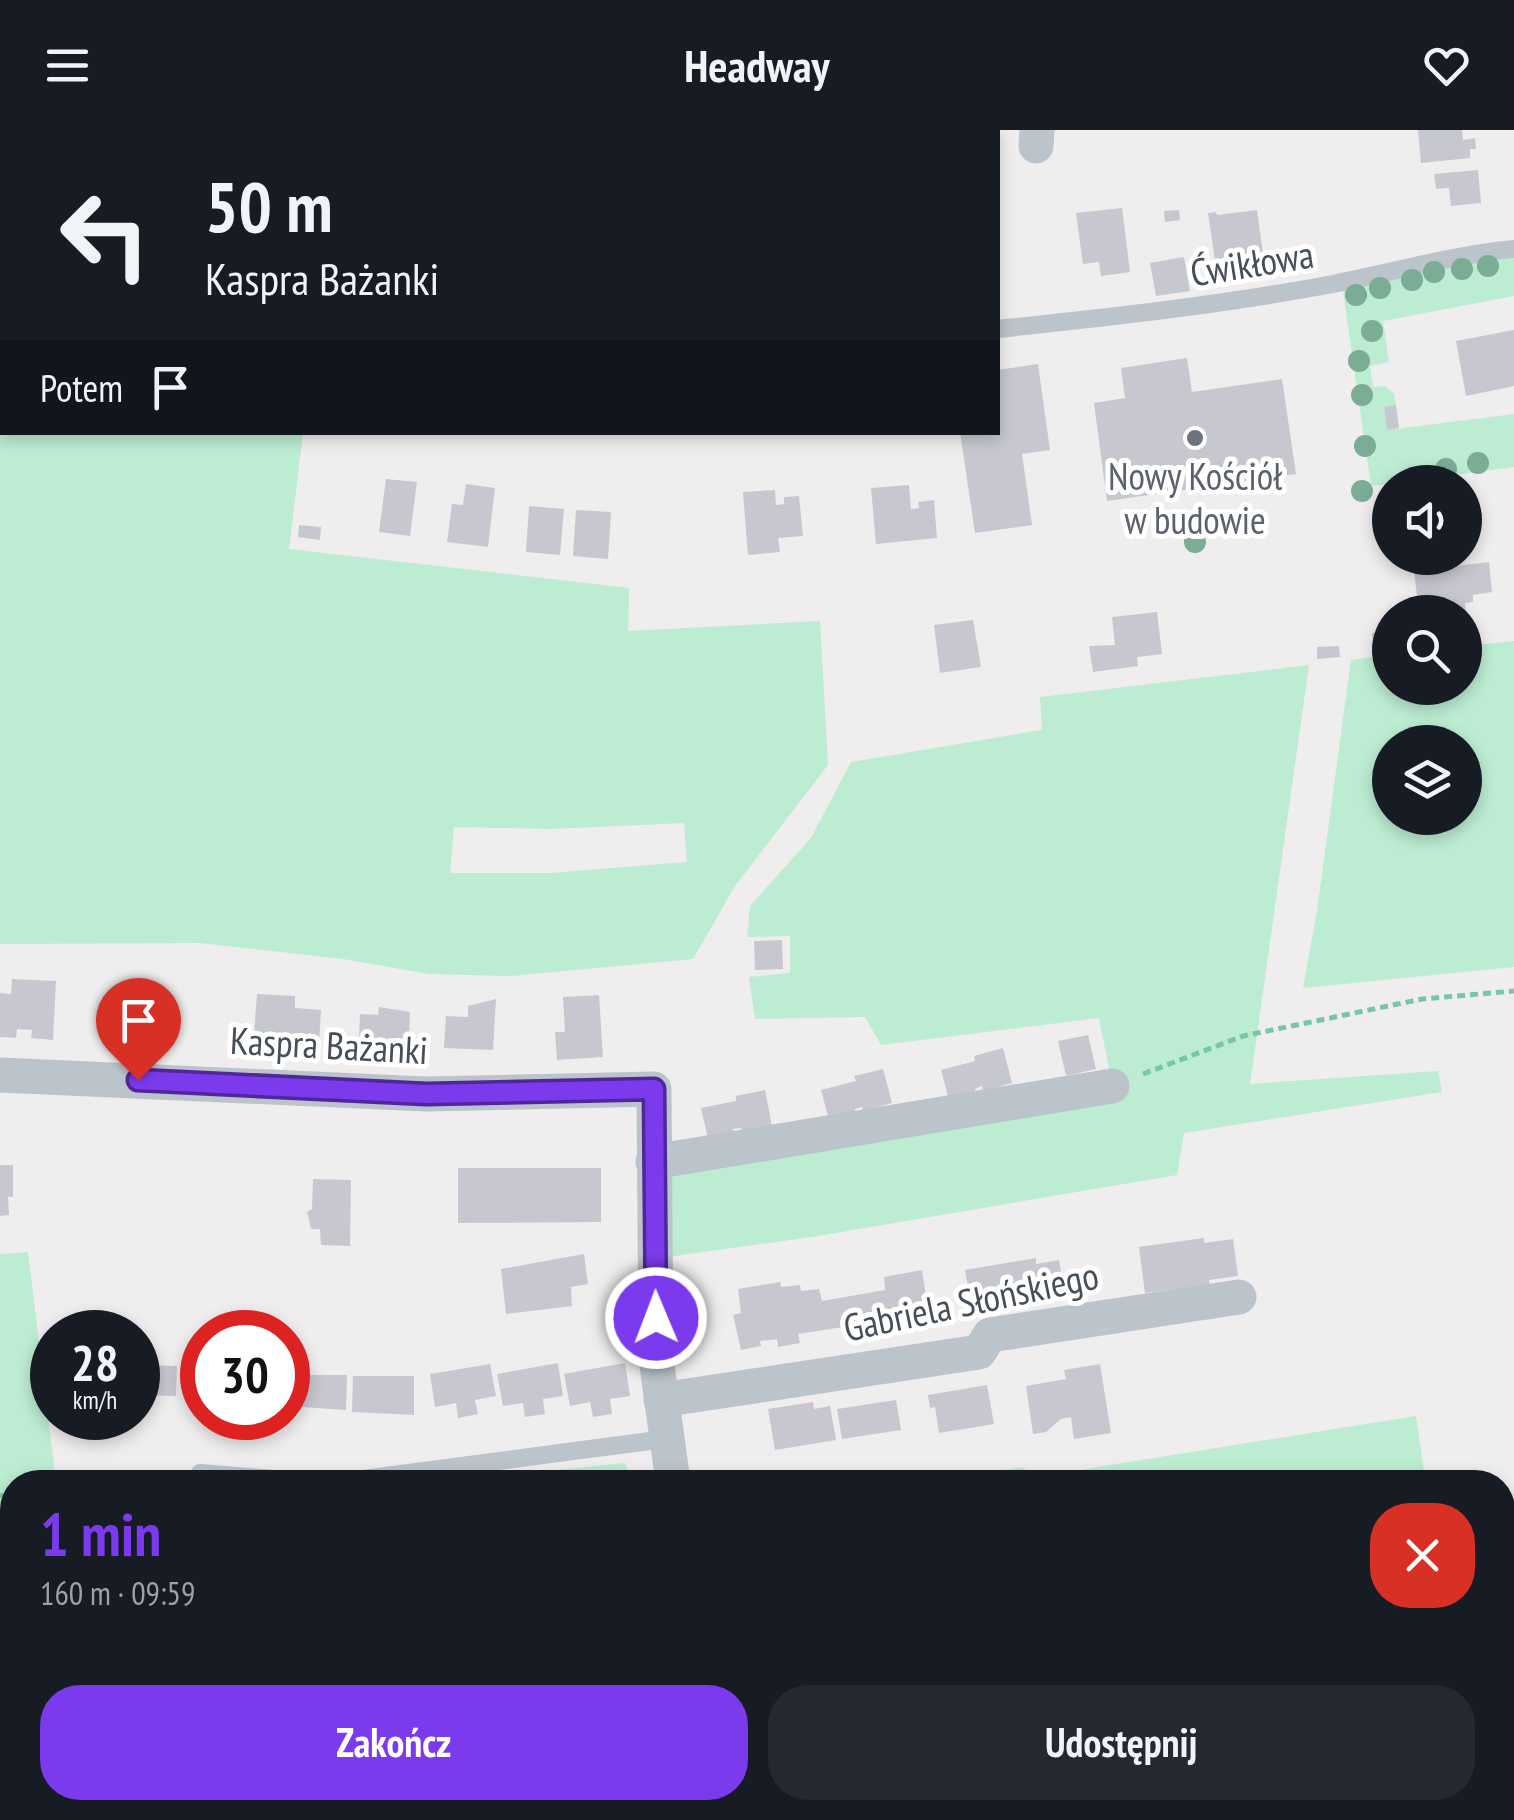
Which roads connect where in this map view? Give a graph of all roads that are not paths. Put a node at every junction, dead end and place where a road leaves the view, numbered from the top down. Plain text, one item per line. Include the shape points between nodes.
1 (1514, 249) edge
2 (1000, 329) edge
3 (0, 1075) edge
4 (1112, 1086) road end
5 (653, 1162) junction
6 (1239, 1297) dead end
7 (661, 1400) junction
8 (665, 1439) junction
9 (431, 1470) edge
10 (671, 1470) edge

1 - 2 lane, Ćwikłowa via 1172,310
3 - 5 street, Kaspra Bażanki via 426,1094 654,1089
4 - 5 street
5 - 7 street
6 - 7 street, Gabriela Słońskiego via 990,1335 979,1352
7 - 8 street
8 - 9 lane
8 - 10 street

